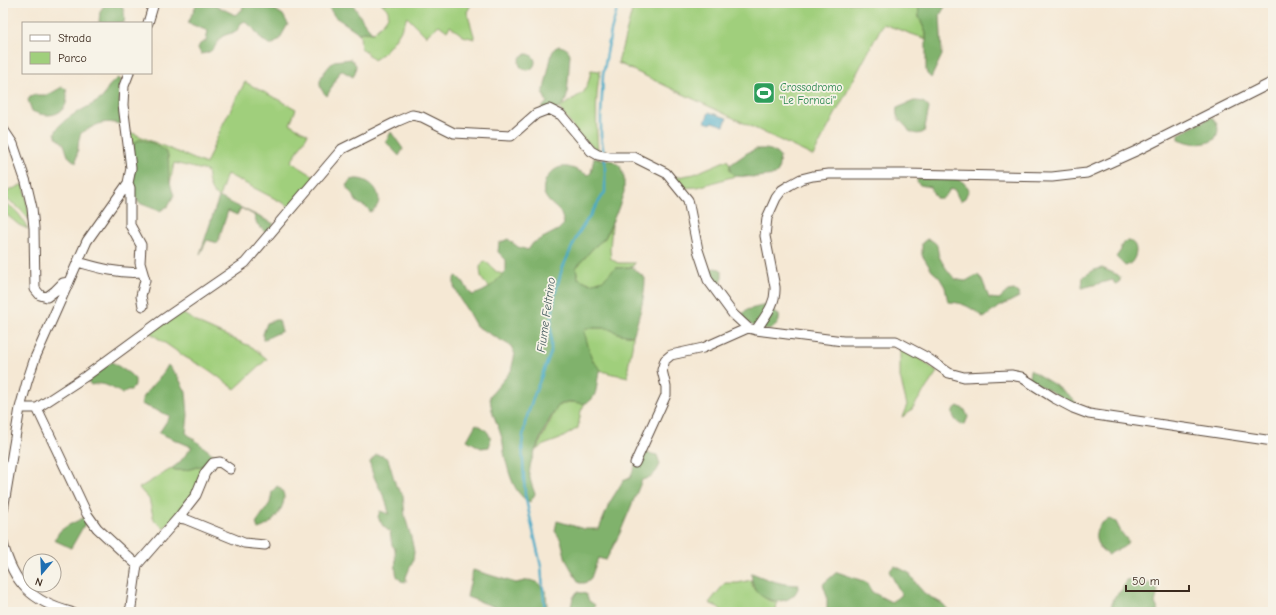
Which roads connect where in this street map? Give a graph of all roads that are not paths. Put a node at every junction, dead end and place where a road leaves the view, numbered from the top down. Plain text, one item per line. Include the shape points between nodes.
1 (154, 3) edge
2 (148, 22) edge
3 (129, 74) edge
4 (1273, 82) edge
5 (3, 129) edge
6 (128, 183) junction
7 (78, 262) junction
8 (142, 272) junction
9 (68, 282) junction
10 (143, 306) dead end
11 (752, 329) junction
12 (20, 408) junction
13 (37, 408) junction
14 (1273, 441) edge
15 (635, 463) dead end
16 (230, 469) dead end
17 (3, 510) edge
18 (178, 518) junction
19 (3, 543) edge
20 (265, 545) dead end
21 (137, 565) junction
22 (71, 612) edge
23 (129, 612) edge

1 - 2 street
3 - 6 street via 124,86 123,105 131,168
4 - 11 street via 1087,173 1052,177 828,174 801,179 782,190 767,218 765,236 775,296 769,311
5 - 9 street via 13,144 32,208 35,289 40,295 47,297 63,282
6 - 7 street via 87,241
6 - 8 street via 129,220 140,245
7 - 8 street via 106,270
7 - 9 street
8 - 10 street via 145,280 141,296
9 - 12 street via 26,382
11 - 13 street via 733,314 708,280 698,250 688,200 666,173 634,157 598,155 591,151 561,115 549,110 536,114 511,136 454,133 412,115 342,149 245,263
11 - 14 street via 843,341 896,341 949,373 964,377 1022,377 1054,398 1089,414
11 - 15 street via 703,348 671,355 665,360 662,370 666,395
12 - 13 street
12 - 17 street
13 - 21 street via 87,514 97,528
16 - 18 street via 220,462 213,463 205,473 196,495
18 - 20 street via 244,543
18 - 21 street
19 - 22 street via 13,570 23,586 42,602
21 - 23 street

